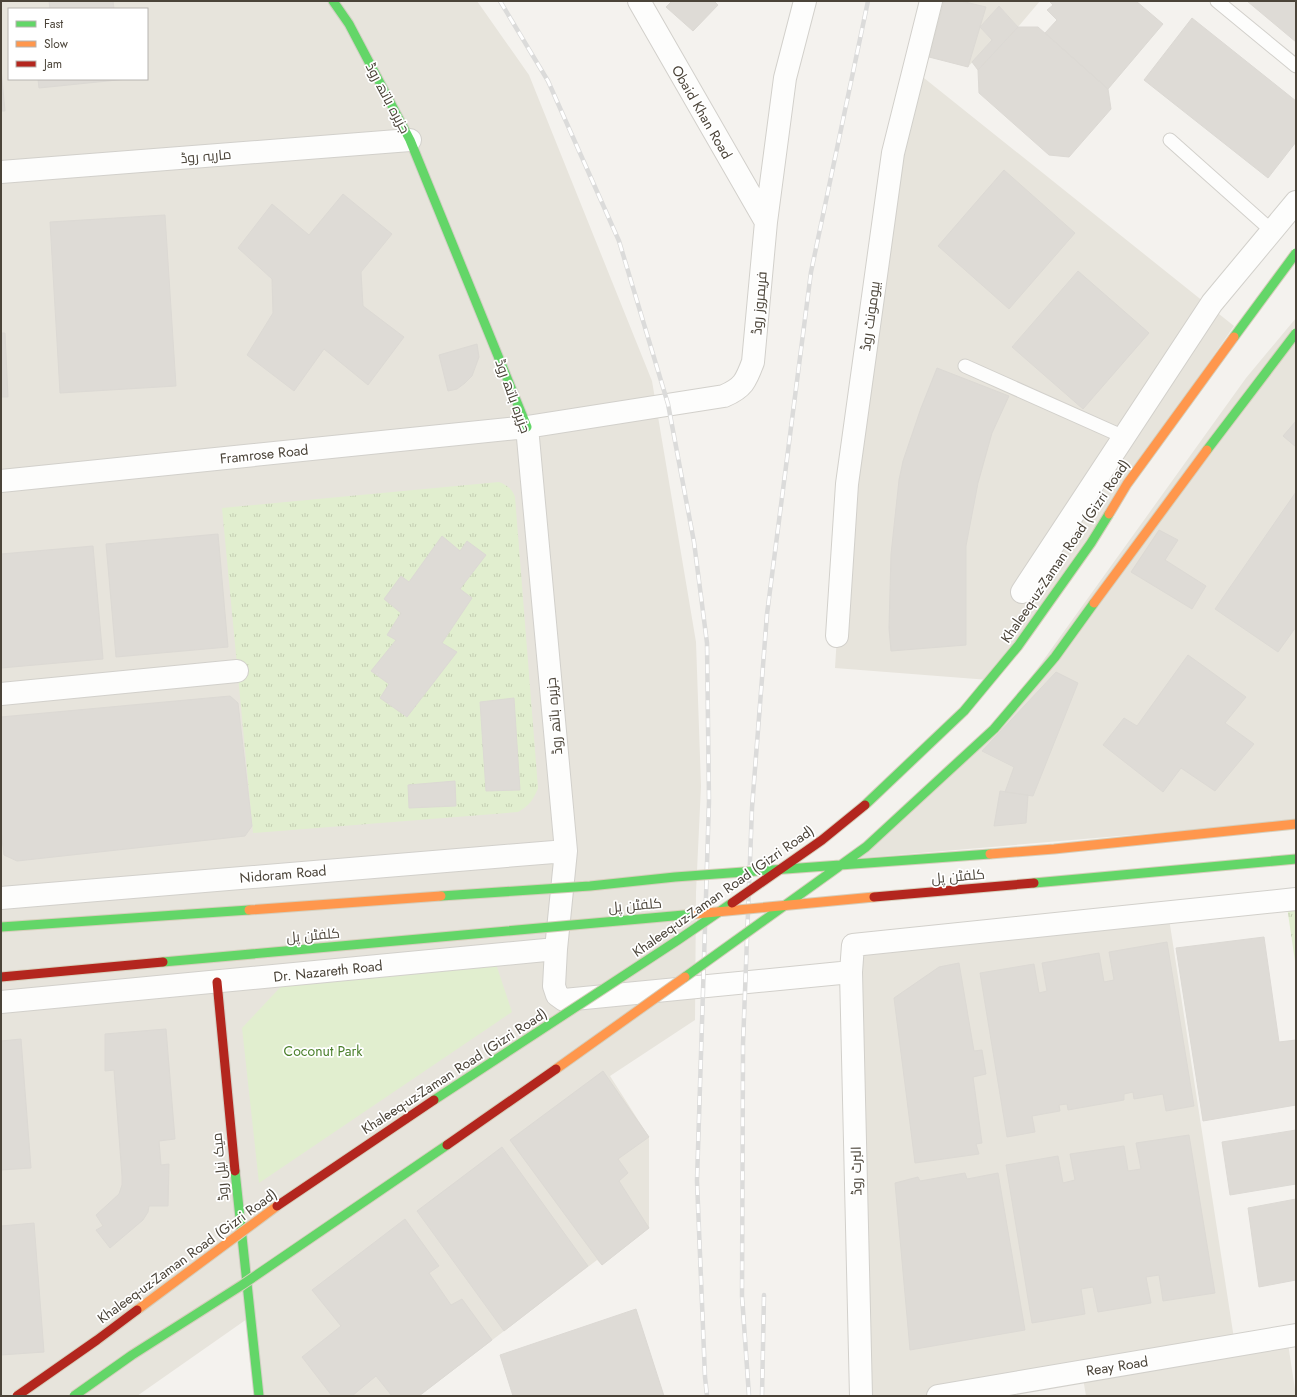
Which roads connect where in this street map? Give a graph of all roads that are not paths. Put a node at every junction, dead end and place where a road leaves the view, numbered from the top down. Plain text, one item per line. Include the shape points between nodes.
1 (334, 1) edge
2 (639, 1) edge
3 (805, 1) edge
4 (931, 1) edge
5 (1217, 1) edge
6 (1296, 66) edge
7 (410, 140) junction
8 (1170, 140) dead end
9 (1, 172) edge
10 (1296, 202) edge
11 (766, 222) junction
12 (1272, 231) junction
13 (1296, 253) edge
14 (1296, 332) edge
15 (965, 366) dead end
16 (527, 427) junction
17 (1124, 437) junction
18 (1, 481) edge
19 (1022, 592) dead end
20 (837, 636) dead end
21 (237, 671) dead end
22 (1, 694) edge
23 (1296, 824) edge
24 (566, 851) junction
25 (1296, 859) edge
26 (1, 898) edge
27 (1296, 899) edge
28 (1, 927) edge
29 (556, 949) junction
30 (852, 972) junction
31 (1, 977) edge
32 (217, 982) junction
33 (1, 1002) edge
34 (1296, 1335) edge
35 (17, 1396) edge
36 (74, 1396) edge
37 (259, 1396) edge
38 (861, 1396) edge
39 (938, 1396) edge

1 - 7 main road, جزیرہ باتھ روڈ via 349,24
2 - 11 street, Obaid Khan Road
3 - 11 street, فریمروز روڈ via 785,78
4 - 20 street, بیومونٹ روڈ via 893,153 847,484
5 - 6 lane
7 - 9 street, ماریہ روڈ
7 - 16 main road, جزیرہ باتھ روڈ
8 - 12 lane
10 - 12 street
11 - 16 street, فریمروز روڈ via 753,362 747,379 736,391 724,396
12 - 17 street via 1212,303
13 - 35 main road, Khaleeq-uz-Zaman Road (Gizri Road), bridge via 1127,484 1091,543 1018,646 964,711 873,799 822,840 678,940 273,1208 97,1340
14 - 36 main road, bridge via 1050,663 994,728 866,847 509,1103
15 - 17 lane
16 - 18 street, Framrose Road
16 - 24 street, جزیرہ باتھ روڈ
17 - 19 street
21 - 22 street
23 - 28 main road, کلفٹن پل, bridge via 1054,849 574,887
24 - 26 street, Nidoram Road
24 - 29 street
25 - 31 main road, کلفٹن پل, bridge
27 - 30 street, البرٹ روڈ via 853,945
29 - 30 street via 554,986 557,995 564,1000
29 - 32 street, Dr. Nazareth Road
30 - 38 street, البرٹ روڈ
32 - 33 street, Dr. Nazareth Road
32 - 37 main road, میک نیل روڈ
34 - 39 street, Reay Road

